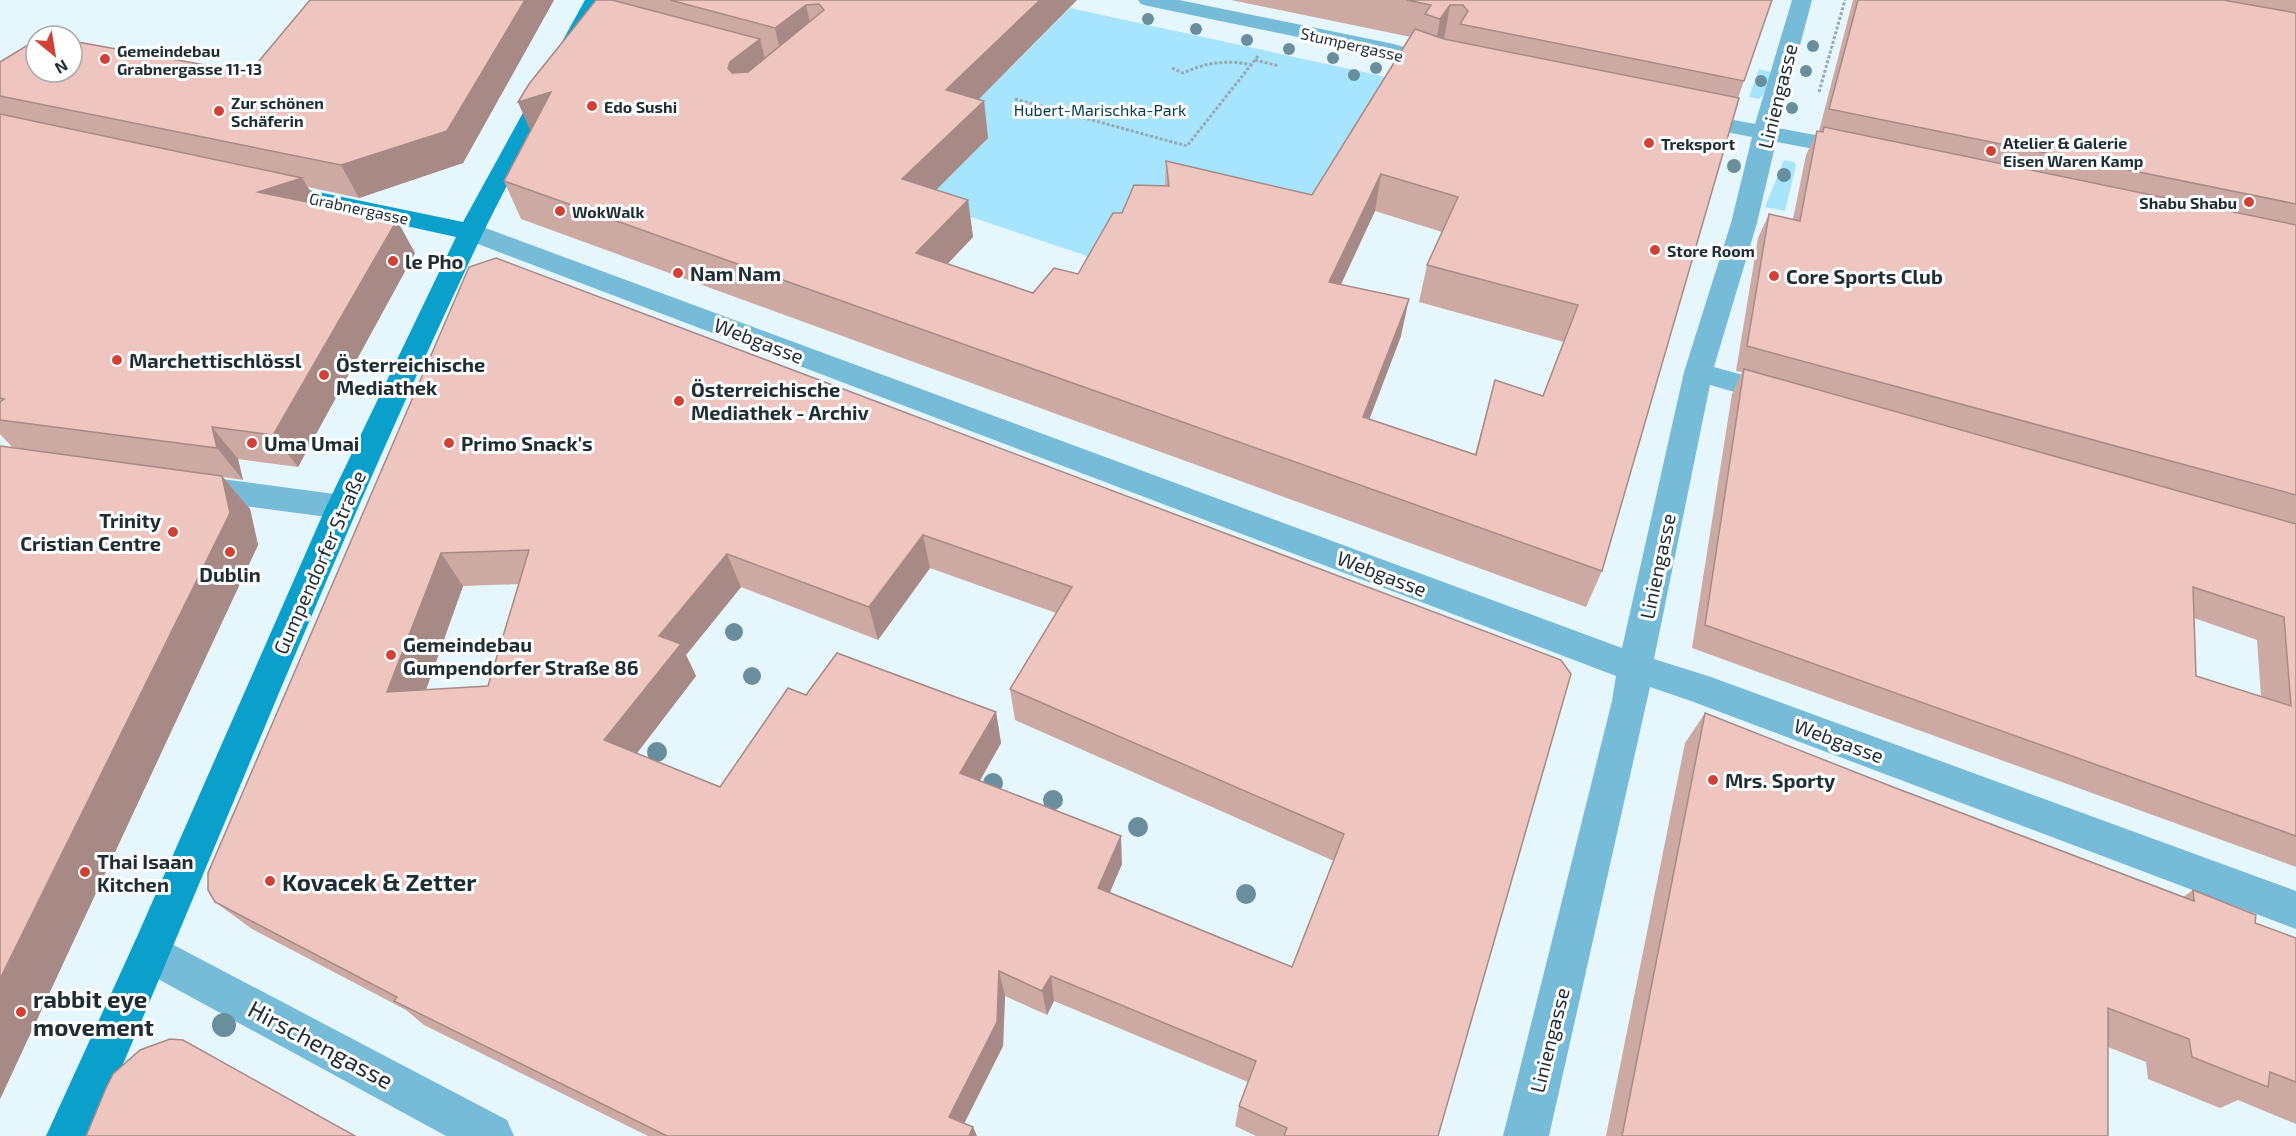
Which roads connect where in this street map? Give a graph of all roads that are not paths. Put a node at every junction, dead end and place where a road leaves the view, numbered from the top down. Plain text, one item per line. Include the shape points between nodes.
1 (596, 0) edge
2 (1148, 0) edge
3 (1802, 0) edge
4 (1461, 71) edge
5 (1664, 114) edge
6 (1765, 132) junction
7 (1875, 154) edge
8 (244, 183) edge
9 (471, 232) junction
10 (1698, 372) junction
11 (1802, 401) edge
12 (165, 483) edge
13 (342, 507) junction
14 (1635, 668) junction
15 (2296, 910) edge
16 (151, 953) junction
17 (69, 1136) edge
18 (491, 1136) edge
19 (1526, 1136) edge

1 - 9 street, Gumpendorfer Straße
2 - 4 street, Stumpergasse via 1394,51
3 - 6 street, Liniengasse
5 - 6 street
6 - 7 street
6 - 10 street, Liniengasse via 1744,223
8 - 9 street, Grabnergasse
9 - 13 street, Gumpendorfer Straße
9 - 14 street, Webgasse
10 - 11 street
10 - 14 street, Liniengasse
12 - 13 street
13 - 16 street, Gumpendorfer Straße
14 - 15 street, Webgasse
14 - 19 street, Liniengasse
16 - 17 street, Gumpendorfer Straße
16 - 18 street, Hirschengasse

